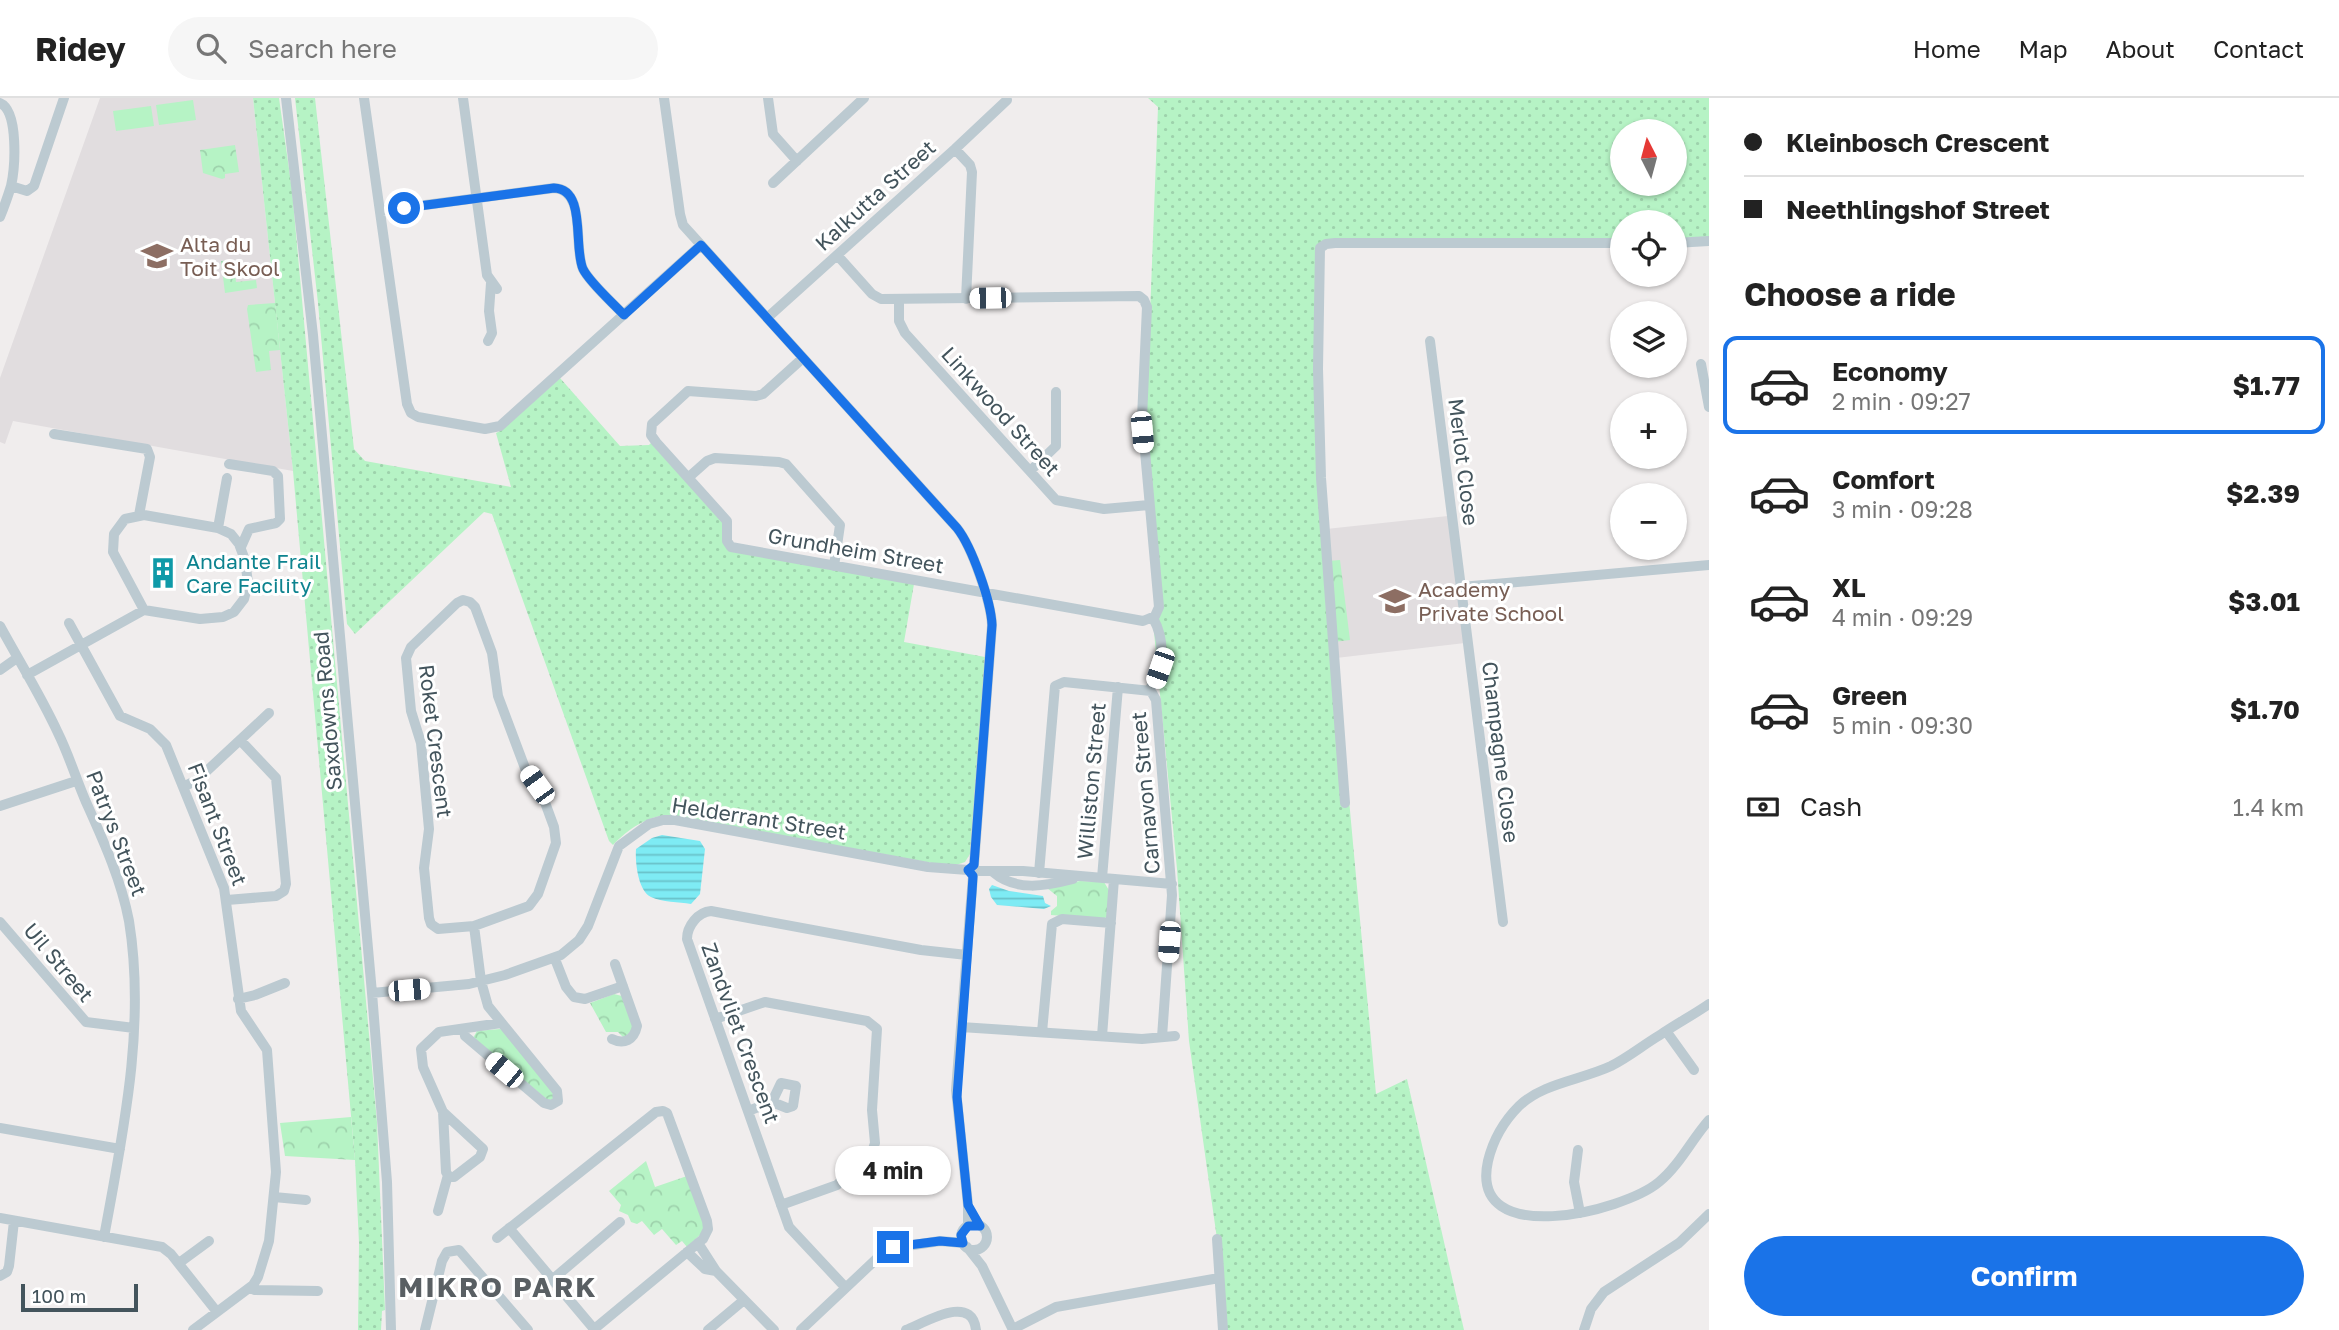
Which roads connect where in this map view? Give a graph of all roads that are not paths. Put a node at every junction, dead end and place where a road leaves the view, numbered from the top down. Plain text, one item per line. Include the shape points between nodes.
1 (64, 98) edge
2 (286, 98) edge
3 (364, 98) edge
4 (463, 98) edge
5 (664, 98) edge
6 (768, 98) edge
7 (864, 98) edge
8 (1007, 100) edge
9 (0, 103) edge
10 (955, 149) junction
11 (797, 161) junction
12 (773, 183) dead end
13 (11, 186) junction
14 (477, 198) junction
15 (380, 211) junction
16 (0, 217) edge
17 (1709, 241) edge
18 (1687, 242) edge
19 (1610, 243) edge
20 (701, 245) junction
21 (837, 255) junction
22 (966, 299) junction
23 (899, 300) junction
24 (624, 315) junction
25 (767, 318) junction
26 (488, 341) dead end
27 (1430, 341) dead end
28 (803, 358) junction
29 (1701, 364) dead end
30 (1056, 392) dead end
31 (1709, 407) edge
32 (54, 434) dead end
33 (229, 464) dead end
34 (1030, 471) junction
35 (227, 478) dead end
36 (689, 478) junction
37 (1149, 505) junction
38 (139, 515) junction
39 (218, 528) junction
40 (241, 547) junction
41 (1709, 565) edge
42 (834, 566) junction
43 (1461, 587) junction
44 (985, 593) junction
45 (144, 610) junction
46 (1153, 618) junction
47 (69, 624) dead end
48 (0, 626) edge
49 (81, 645) junction
50 (17, 658) junction
51 (0, 670) edge
52 (27, 675) junction
53 (1118, 687) junction
54 (1149, 690) junction
55 (270, 713) dead end
56 (240, 740) junction
57 (76, 780) junction
58 (183, 787) junction
59 (1345, 803) dead end
60 (0, 806) edge
61 (974, 870) junction
62 (1039, 873) junction
63 (1009, 877) junction
64 (1081, 877) junction
65 (1102, 878) junction
66 (1114, 879) junction
67 (1172, 884) junction
68 (227, 900) junction
69 (0, 922) edge
70 (1503, 922) dead end
71 (1111, 923) junction
72 (474, 926) junction
73 (967, 954) junction
74 (555, 958) junction
75 (615, 964) dead end
76 (481, 981) junction
77 (285, 983) dead end
78 (623, 986) junction
79 (372, 993) junction
80 (238, 999) junction
81 (1709, 1004) edge
82 (715, 1019) junction
83 (501, 1023) junction
84 (961, 1027) junction
85 (134, 1028) junction
86 (464, 1029) junction
87 (1666, 1031) junction
88 (1042, 1032) junction
89 (1102, 1036) junction
90 (1175, 1036) dead end
91 (1162, 1037) junction
92 (612, 1039) dead end
93 (1694, 1070) dead end
94 (772, 1102) dead end
95 (748, 1111) junction
96 (443, 1112) junction
97 (1709, 1120) edge
98 (0, 1128) edge
99 (120, 1149) junction
100 (1578, 1150) dead end
101 (448, 1175) junction
102 (274, 1197) junction
103 (306, 1200) dead end
104 (781, 1205) junction
105 (968, 1205) junction
106 (438, 1211) dead end
107 (1580, 1213) junction
108 (1709, 1214) edge
109 (0, 1218) edge
110 (14, 1221) junction
111 (620, 1222) dead end
112 (980, 1226) junction
113 (509, 1228) junction
114 (965, 1228) junction
115 (104, 1237) junction
116 (497, 1238) dead end
117 (1217, 1239) dead end
118 (209, 1241) dead end
119 (940, 1241) junction
120 (698, 1243) junction
121 (984, 1244) junction
122 (965, 1245) junction
123 (687, 1252) junction
124 (179, 1263) junction
125 (982, 1266) junction
126 (716, 1271) junction
127 (0, 1276) edge
128 (1219, 1278) junction
129 (553, 1279) junction
130 (845, 1287) junction
131 (250, 1288) junction
132 (318, 1291) dead end
133 (744, 1300) junction
134 (217, 1312) junction
135 (391, 1327) edge
136 (194, 1330) edge
137 (425, 1330) edge
138 (528, 1330) edge
139 (593, 1330) edge
140 (708, 1330) edge
141 (774, 1330) edge
142 (801, 1330) edge
143 (906, 1330) edge
144 (976, 1330) edge
145 (1013, 1330) edge
146 (1223, 1330) edge
147 (1584, 1330) edge

1 - 13 street via 34,186 27,191
2 - 79 street, Saxdowns Road via 315,349
3 - 15 street
4 - 14 street
5 - 20 street via 681,221
6 - 11 street via 773,134
7 - 11 street
8 - 10 street, Kalkutta Street
9 - 13 street via 12,119
10 - 21 street, Kalkutta Street
10 - 22 street via 972,172
11 - 12 street
13 - 16 street
14 - 15 street
14 - 24 street via 554,188 567,191 573,200 583,268
14 - 26 street via 488,275 494,286
15 - 24 street via 407,404 418,417 497,428
17 - 18 street
19 - 59 street via 1335,243 1320,248 1321,478
20 - 24 street
20 - 25 street
21 - 23 street via 874,296
21 - 25 street, Kalkutta Street
22 - 23 street
22 - 37 street via 1139,296 1144,300 1142,418
23 - 34 street, Linkwood Street via 899,321 905,333
25 - 28 street
27 - 43 street, Merlot Close
28 - 36 street via 763,394 688,391 655,420 653,438
28 - 44 street via 964,536
29 - 31 street
30 - 34 street via 1056,446
32 - 38 street via 147,449 150,457
33 - 40 street via 273,471 278,476 280,519 249,529
34 - 37 street, Linkwood Street via 1059,502 1104,509
35 - 39 street
36 - 42 street, Grundheim Street via 727,521 728,543 734,548
36 - 42 street via 715,458 784,463 838,521
37 - 46 street via 1159,607
38 - 39 street
38 - 45 street via 120,524 112,546
39 - 40 street via 231,534
40 - 45 street via 248,583 244,599 233,612 200,619
41 - 43 street
42 - 44 street, Grundheim Street
43 - 70 street, Champagne Close
44 - 46 street, Grundheim Street via 1143,621
44 - 61 street via 992,625
45 - 49 street
46 - 54 street via 1159,628 1160,668
47 - 49 street, Fisant Street
48 - 50 street, Patrys Street
49 - 52 street
49 - 58 street, Fisant Street via 120,716 150,729 162,740
50 - 51 street
50 - 52 street, Patrys Street
52 - 57 street, Patrys Street via 59,733
53 - 54 street, Carnavon Street
53 - 62 street, Carnavon Street via 1064,682 1054,689
53 - 65 street, Williston Street
54 - 67 street, Carnavon Street via 1156,701
55 - 56 street
56 - 58 street via 197,780
56 - 68 street via 276,778 286,884 279,895
57 - 60 street
57 - 85 street, Patrys Street via 110,856 128,919 134,961
58 - 68 street, Fisant Street
61 - 63 street, Helderrant Street
61 - 73 street
61 - 74 street, Helderrant Street via 928,867 675,820 656,821 619,846 584,934
62 - 63 street
62 - 64 street
63 - 64 street via 1044,886
64 - 65 street
65 - 66 street
66 - 67 street
66 - 71 street
67 - 91 street, Carnavon Street
68 - 80 street, Fisant Street
69 - 85 street, Uil Street via 86,1022
71 - 88 street via 1062,919 1052,924
71 - 89 street
72 - 72 street, Roket Crescent via 534,901 556,838 541,791 525,768 499,696 494,660 475,607 463,600 411,647 406,662 411,711 421,743 429,829 424,860 429,918 438,929
72 - 76 street
73 - 82 street, Zandvliet Crescent via 705,912 686,936
73 - 84 street
74 - 76 street, Helderrant Street
74 - 78 street via 574,997 585,999
75 - 78 street
76 - 79 street, Helderrant Street
76 - 83 street via 488,1006
77 - 80 street
78 - 92 street via 636,1030 627,1041
79 - 135 street, Saxdowns Road via 387,1182
80 - 102 street, Fisant Street via 244,1017 267,1050
81 - 87 street
82 - 95 street, Zandvliet Crescent
82 - 104 street via 765,1002 867,1021 877,1029 873,1149 837,1185
83 - 86 street
83 - 86 street via 557,1091 554,1105 524,1086 465,1036
84 - 88 street
84 - 105 street via 957,1097
85 - 99 street, Patrys Street
86 - 96 street via 439,1031 422,1046 424,1067
87 - 93 street
87 - 107 street via 1609,1067 1530,1097 1506,1121 1495,1141 1486,1180 1499,1204 1543,1218
88 - 89 street
89 - 91 street
90 - 91 street
94 - 95 street
95 - 104 street, Zandvliet Crescent
96 - 101 street
96 - 101 street via 483,1151 456,1177
97 - 107 street via 1660,1182 1626,1202
98 - 99 street
99 - 115 street, Patrys Street
100 - 107 street via 1574,1182
101 - 106 street
102 - 103 street
102 - 131 street, Fisant Street via 267,1247
104 - 130 street, Zandvliet Crescent via 792,1231
105 - 112 street
105 - 114 street
108 - 147 street via 1679,1243 1604,1292 1591,1309
109 - 110 street
110 - 115 street
110 - 127 street via 9,1266
111 - 129 street
112 - 114 street
112 - 121 street via 986,1234
113 - 116 street
113 - 120 street via 661,1110 669,1116 707,1221 707,1233
113 - 129 street
114 - 119 street
114 - 122 street
115 - 124 street via 162,1247
117 - 128 street
118 - 124 street
119 - 122 street
119 - 130 street via 887,1249
120 - 123 street
120 - 126 street
121 - 122 street via 979,1248
121 - 125 street
122 - 125 street
123 - 126 street via 705,1269
123 - 139 street
124 - 134 street
125 - 145 street
126 - 133 street
128 - 145 street via 1056,1307
128 - 146 street
129 - 139 street
130 - 142 street
131 - 132 street
131 - 134 street, Fisant Street
133 - 140 street
133 - 141 street
134 - 136 street, Fisant Street
137 - 138 street via 442,1261 447,1252 458,1250
143 - 144 street via 965,1311 975,1320

